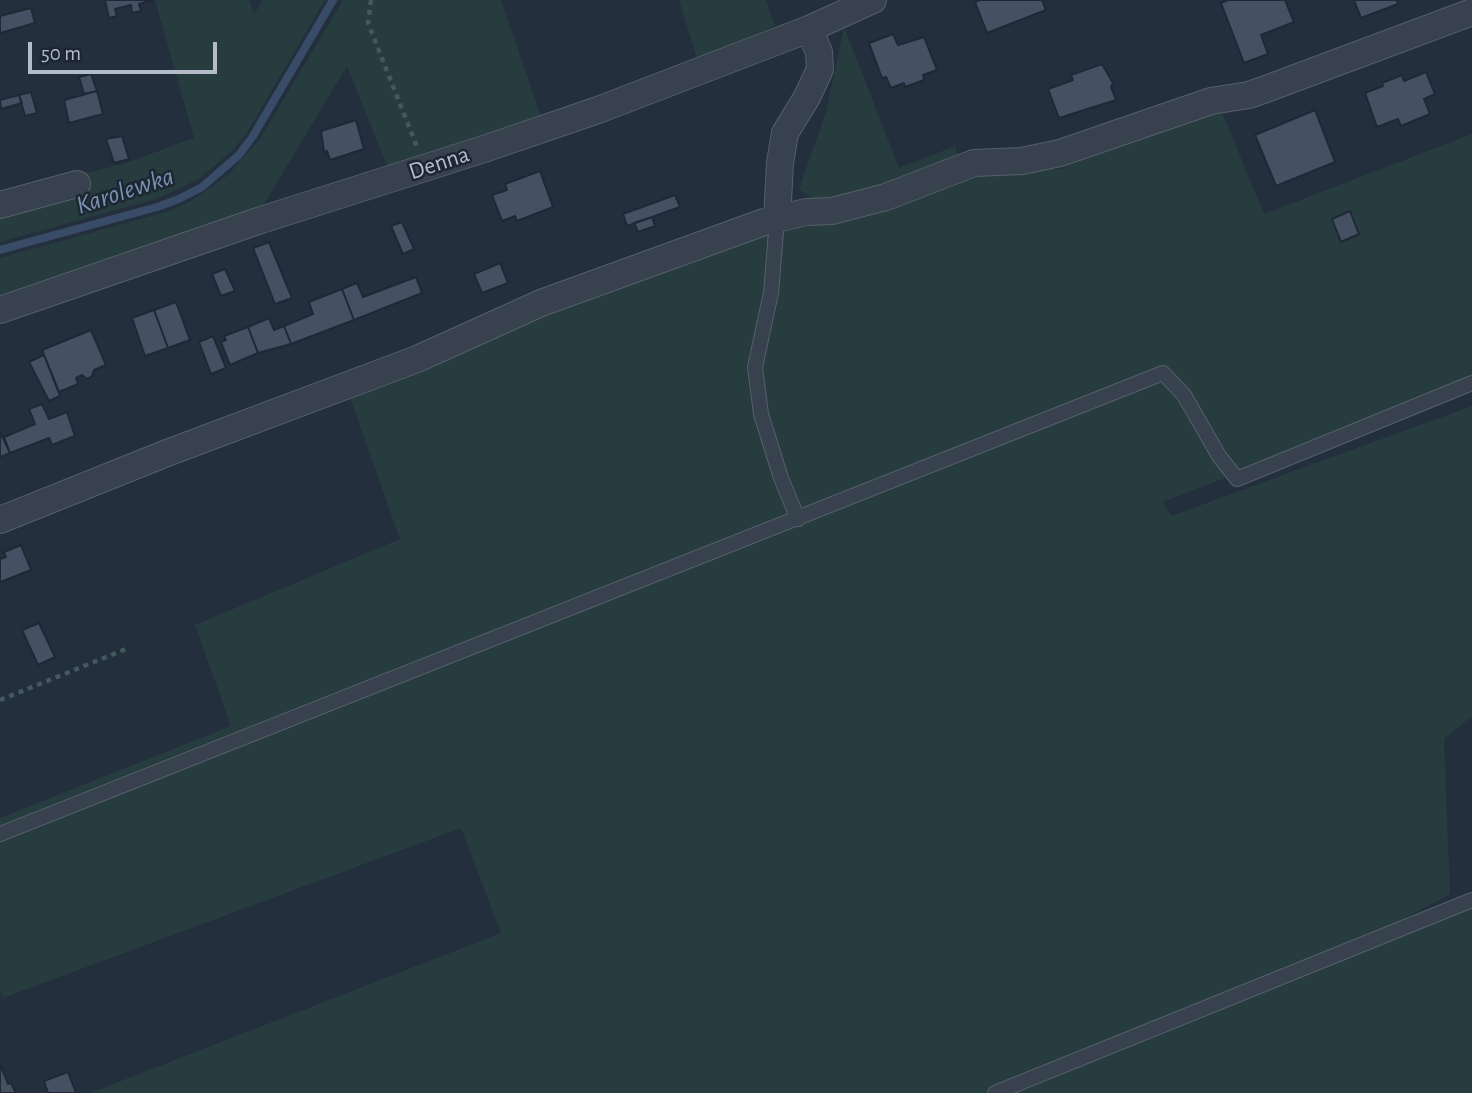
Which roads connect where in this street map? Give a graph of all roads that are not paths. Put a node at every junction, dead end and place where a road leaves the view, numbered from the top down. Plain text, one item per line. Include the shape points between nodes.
1 (873, 0) edge
2 (1472, 12) edge
3 (809, 29) junction
4 (77, 184) dead end
5 (0, 205) edge
6 (777, 219) junction
7 (0, 310) edge
8 (1472, 383) edge
9 (797, 519) junction
10 (0, 520) edge
11 (0, 834) edge
12 (1472, 900) edge
13 (995, 1093) edge

1 - 3 street, Denna
2 - 6 street via 1249,95 1200,105 1060,153 974,163 886,197
3 - 6 street via 819,52 820,69 785,133
3 - 7 street, Denna via 610,105
4 - 5 street
6 - 9 lane via 771,293 755,367 761,414
6 - 10 street via 541,303 417,359
8 - 9 lane via 1237,479 1184,395 1163,373
9 - 11 lane
12 - 13 lane

